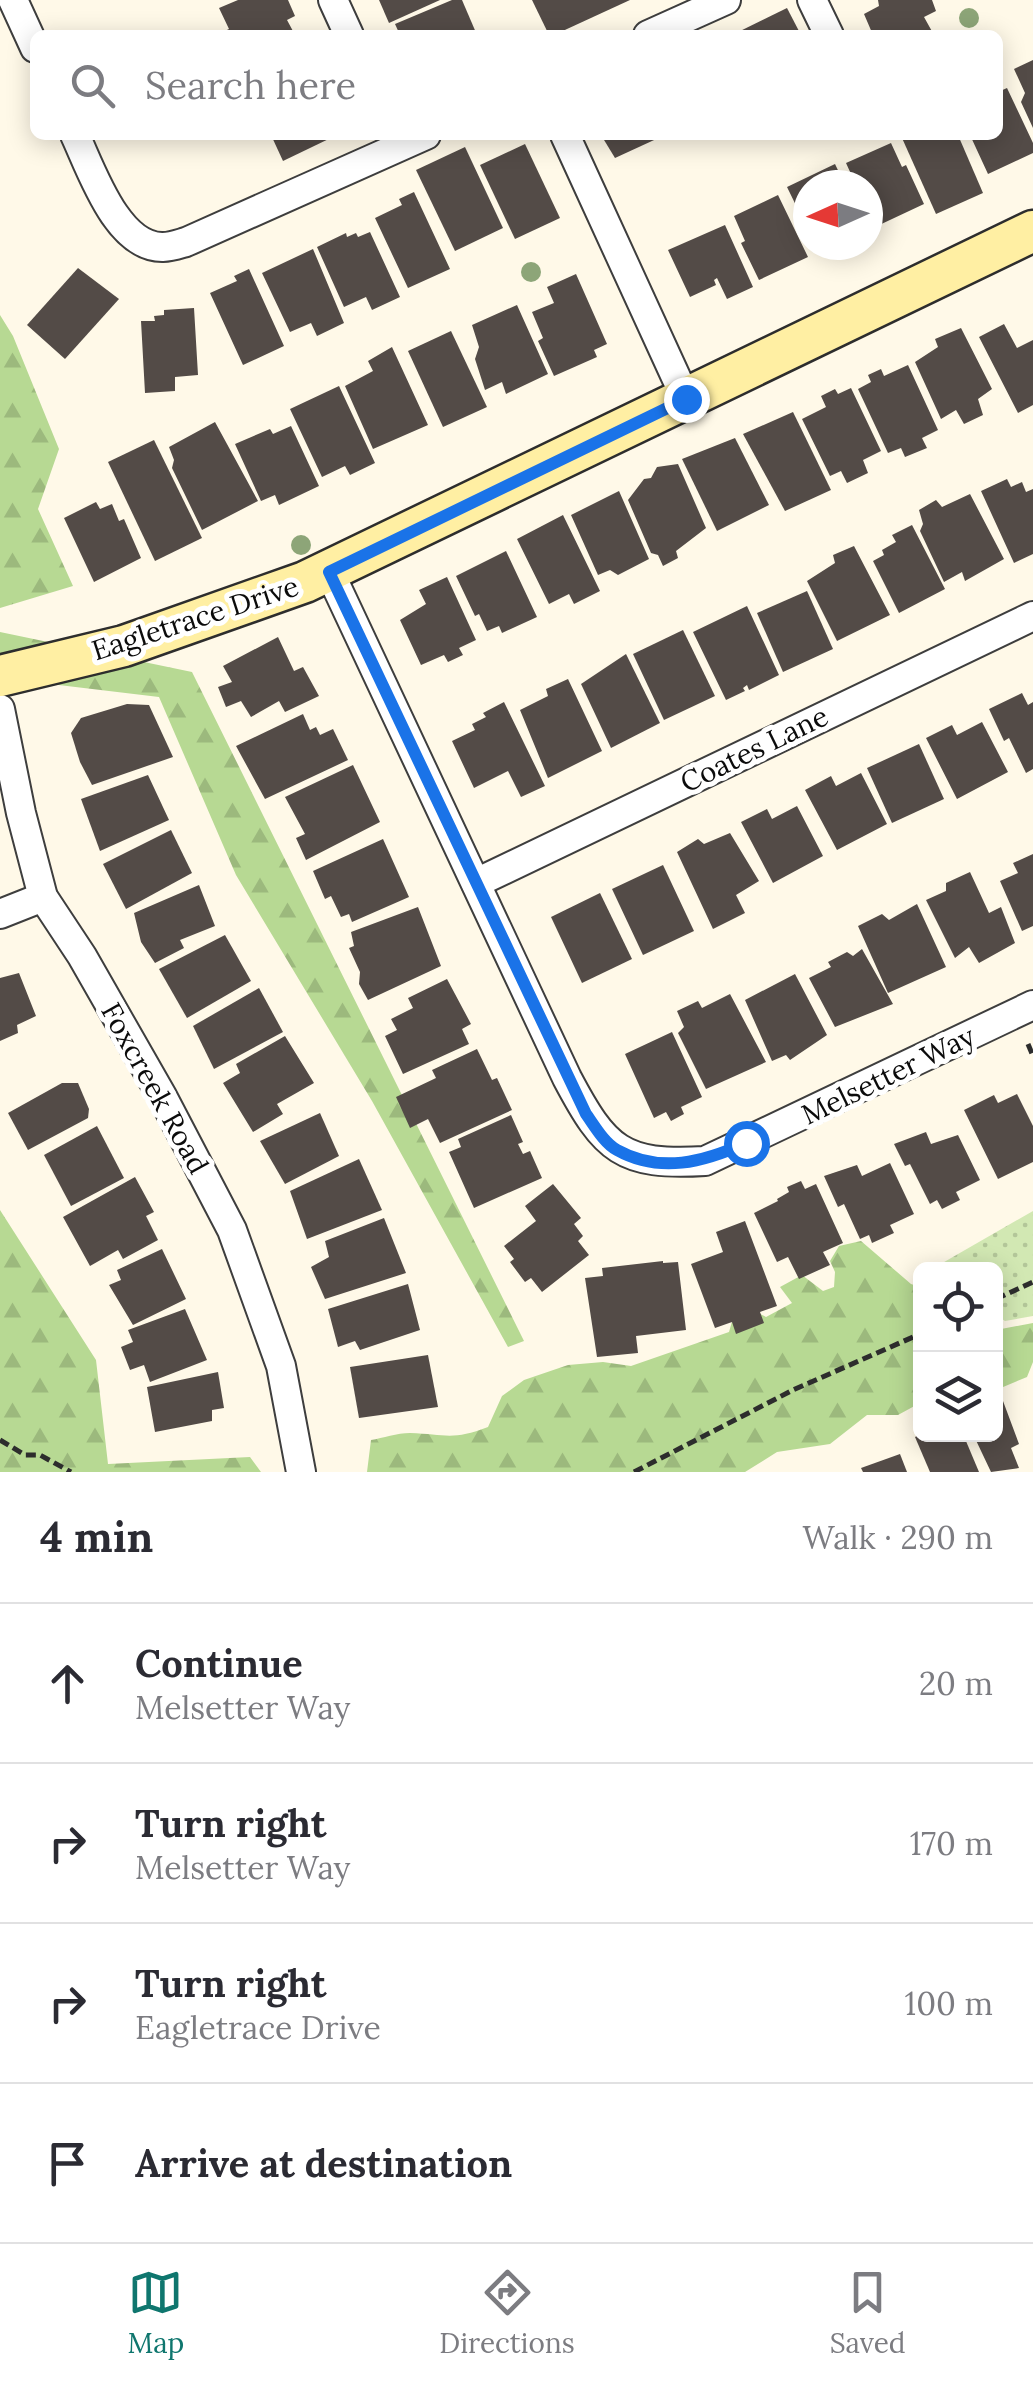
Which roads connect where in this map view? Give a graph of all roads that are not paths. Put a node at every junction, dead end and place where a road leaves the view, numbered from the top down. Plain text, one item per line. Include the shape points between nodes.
1 (13, 0) edge
2 (334, 0) edge
3 (726, 0) edge
4 (812, 0) edge
5 (347, 30) edge
6 (659, 30) edge
7 (826, 30) edge
8 (30, 37) edge
9 (78, 140) edge
10 (567, 140) edge
11 (397, 141) edge
12 (1033, 232) edge
13 (686, 399) junction
14 (329, 572) junction
15 (1033, 616) edge
16 (0, 676) edge
17 (0, 709) edge
18 (476, 884) junction
19 (43, 897) junction
20 (0, 914) edge
21 (1033, 1005) edge
22 (301, 1472) edge

1 - 8 street
2 - 5 street
3 - 6 street
4 - 7 street
9 - 11 street via 116,216 144,243 161,247 186,242
10 - 13 street
12 - 13 street, Eagletrace Drive
13 - 14 street, Eagletrace Drive
14 - 16 street, Eagletrace Drive via 124,646
14 - 18 street, Melsetter Way
15 - 18 street, Coates Lane
17 - 19 street, Foxcreek Road
18 - 21 street, Melsetter Way via 586,1114 614,1149 641,1158 705,1161
19 - 20 street
19 - 22 street, Foxcreek Road via 162,1096 232,1230 281,1366

